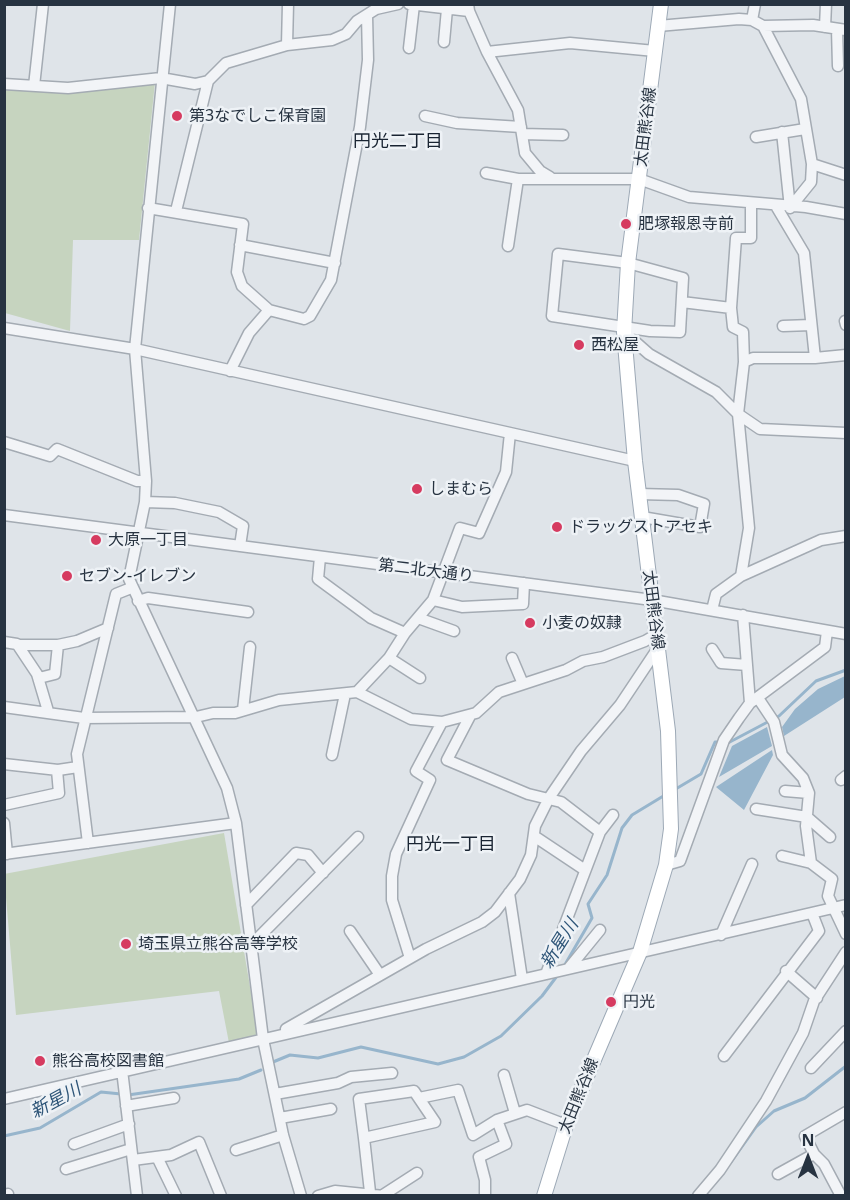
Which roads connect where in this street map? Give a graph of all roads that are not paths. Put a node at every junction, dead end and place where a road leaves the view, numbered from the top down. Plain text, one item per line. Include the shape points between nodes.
1 (43, 4) edge
2 (170, 4) edge
3 (288, 4) edge
4 (398, 4) edge
5 (409, 4) edge
6 (661, 4) edge
7 (755, 4) edge
8 (826, 4) edge
9 (414, 5) edge
10 (468, 8) edge
11 (447, 9) junction
12 (367, 15) junction
13 (752, 20) junction
14 (658, 26) junction
15 (763, 26) junction
16 (825, 27) junction
17 (841, 30) edge
18 (444, 42) dead end
19 (287, 45) junction
20 (409, 48) dead end
21 (655, 51) junction
22 (487, 52) junction
23 (838, 66) dead end
24 (161, 78) junction
25 (208, 81) junction
26 (4, 84) edge
27 (34, 86) junction
28 (425, 116) dead end
29 (805, 129) junction
30 (522, 130) junction
31 (782, 132) junction
32 (562, 135) dead end
33 (756, 137) dead end
34 (812, 164) junction
35 (486, 173) dead end
36 (846, 175) edge
37 (550, 178) junction
38 (518, 179) junction
39 (639, 179) junction
40 (751, 204) junction
41 (776, 206) junction
42 (148, 208) junction
43 (790, 208) junction
44 (177, 211) junction
45 (846, 214) edge
46 (240, 245) junction
47 (508, 246) dead end
48 (335, 263) junction
49 (628, 263) junction
50 (681, 302) junction
51 (731, 308) junction
52 (269, 310) junction
53 (845, 321) edge
54 (811, 325) junction
55 (846, 325) edge
56 (783, 326) dead end
57 (4, 327) edge
58 (624, 328) junction
59 (135, 349) junction
60 (846, 355) edge
61 (815, 358) junction
62 (744, 362) junction
63 (230, 371) junction
64 (738, 414) junction
65 (510, 433) junction
66 (846, 433) edge
67 (4, 442) edge
68 (635, 461) junction
69 (146, 481) junction
70 (639, 494) junction
71 (145, 502) junction
72 (4, 515) edge
73 (642, 517) junction
74 (139, 533) junction
75 (846, 536) edge
76 (240, 546) junction
77 (320, 556) junction
78 (444, 573) junction
79 (741, 576) junction
80 (524, 583) junction
81 (131, 588) junction
82 (433, 600) junction
83 (652, 600) junction
84 (138, 601) junction
85 (712, 610) junction
86 (248, 612) dead end
87 (743, 615) junction
88 (418, 618) junction
89 (108, 628) junction
90 (454, 631) dead end
91 (827, 631) junction
92 (405, 633) junction
93 (657, 634) junction
94 (846, 634) edge
95 (4, 642) edge
96 (17, 645) junction
97 (58, 645) junction
98 (250, 647) dead end
99 (658, 648) junction
100 (712, 649) dead end
101 (389, 658) junction
102 (512, 658) dead end
103 (747, 665) junction
104 (39, 678) junction
105 (420, 678) dead end
106 (523, 684) junction
107 (357, 692) junction
108 (345, 694) junction
109 (754, 700) junction
110 (4, 707) edge
111 (243, 710) junction
112 (48, 711) junction
113 (470, 716) junction
114 (196, 717) junction
115 (84, 718) junction
116 (442, 722) junction
117 (332, 755) dead end
118 (4, 764) edge
119 (78, 767) junction
120 (57, 770) junction
121 (784, 791) dead end
122 (809, 793) junction
123 (549, 798) junction
124 (4, 805) edge
125 (756, 810) dead end
126 (613, 814) dead end
127 (807, 817) junction
128 (4, 823) edge
129 (236, 823) junction
130 (600, 832) junction
131 (534, 836) junction
132 (358, 837) dead end
133 (830, 837) dead end
134 (88, 843) junction
135 (6, 854) edge
136 (782, 856) dead end
137 (811, 863) junction
138 (752, 864) dead end
139 (666, 865) junction
140 (585, 870) junction
141 (323, 873) junction
142 (509, 892) junction
143 (246, 905) junction
144 (846, 905) edge
145 (833, 909) junction
146 (812, 913) junction
147 (600, 930) dead end
148 (350, 931) dead end
149 (722, 934) junction
150 (846, 934) edge
151 (251, 945) junction
152 (640, 952) junction
153 (846, 952) edge
154 (411, 958) junction
155 (569, 968) junction
156 (786, 972) junction
157 (549, 973) junction
158 (380, 975) junction
159 (522, 979) junction
160 (817, 998) junction
161 (846, 1031) edge
162 (276, 1035) junction
163 (263, 1039) junction
164 (724, 1056) dead end
165 (811, 1068) dead end
166 (122, 1070) junction
167 (392, 1073) dead end
168 (504, 1075) dead end
169 (275, 1094) junction
170 (174, 1098) dead end
171 (419, 1098) junction
172 (4, 1099) edge
173 (126, 1104) junction
174 (332, 1109) dead end
175 (846, 1112) edge
176 (515, 1113) junction
177 (279, 1118) junction
178 (497, 1120) junction
179 (129, 1124) junction
180 (566, 1125) junction
181 (283, 1136) junction
182 (364, 1138) junction
183 (74, 1143) dead end
184 (236, 1150) dead end
185 (814, 1154) junction
186 (132, 1155) junction
187 (158, 1159) junction
188 (66, 1169) dead end
189 (417, 1173) dead end
190 (778, 1174) dead end
191 (370, 1192) junction
192 (383, 1195) edge
193 (137, 1196) edge
194 (176, 1196) edge
195 (221, 1196) edge
196 (301, 1196) edge
197 (318, 1196) edge
198 (485, 1196) edge
199 (544, 1196) edge
200 (698, 1196) edge
201 (841, 1196) edge

1 - 27 street
2 - 24 street
3 - 19 street
4 - 12 street
5 - 9 street
6 - 14 main road, 太田熊谷線
7 - 13 street
8 - 16 street
9 - 11 street
9 - 20 street
10 - 11 street
10 - 22 street
11 - 18 street
12 - 19 street via 346,34
12 - 48 street via 368,60 360,127
13 - 14 street
13 - 15 street
14 - 21 main road, 太田熊谷線
15 - 16 street
15 - 29 street via 801,99
16 - 17 street
17 - 23 street
19 - 25 street via 226,63
21 - 22 street via 570,43
21 - 39 main road, 太田熊谷線
22 - 30 street via 518,110
24 - 25 street via 195,84
24 - 27 street via 68,88
24 - 42 street
25 - 44 street
26 - 27 street
28 - 30 street
29 - 31 street
29 - 34 street
30 - 32 street
30 - 37 street via 525,153
31 - 33 street
31 - 43 street
34 - 36 street
34 - 43 street via 811,182
35 - 38 street
37 - 38 street
37 - 39 street
38 - 47 street
39 - 40 street via 689,197
39 - 49 main road, 太田熊谷線
40 - 41 street
40 - 51 street via 751,238 736,238
41 - 43 street
41 - 54 street via 804,253
42 - 44 street
42 - 59 street
43 - 45 street
44 - 46 street via 243,224
46 - 48 street
46 - 52 street via 237,272 242,286
48 - 52 street via 331,280 310,316 304,319
49 - 50 street via 682,279
49 - 58 main road, 太田熊谷線
49 - 58 street via 558,254 552,316
50 - 51 street
50 - 58 street via 680,332
51 - 62 street via 733,327 743,332
52 - 63 street via 249,333
53 - 55 street
54 - 56 street
54 - 61 street
57 - 59 street
58 - 64 street via 649,354 716,392
58 - 68 main road, 太田熊谷線
59 - 63 street
59 - 69 street
60 - 61 street
61 - 62 street via 753,358
62 - 64 street
63 - 65 street
64 - 66 street via 770,431
64 - 79 street via 749,528
65 - 68 street
65 - 78 street via 506,472 479,533 460,528
67 - 69 street via 50,456 57,449 137,481
68 - 70 main road, 太田熊谷線
69 - 71 street
70 - 73 main road, 太田熊谷線
70 - 73 street via 678,495 704,504 700,528
71 - 74 street
71 - 76 street via 175,503 219,512 243,526
72 - 74 street, 第二北大通り
73 - 83 main road, 太田熊谷線
74 - 76 street, 第二北大通り
74 - 81 street via 129,569
75 - 79 street via 821,540
76 - 77 street, 第二北大通り
77 - 78 street, 第二北大通り
77 - 92 street via 318,579 371,618
78 - 80 street, 第二北大通り
78 - 82 street
79 - 85 street via 716,594
80 - 82 street via 523,604 462,607
80 - 83 street, 第二北大通り
81 - 84 street
81 - 89 street via 116,594
82 - 88 street
83 - 85 street, 第二北大通り
83 - 93 main road, 太田熊谷線
84 - 86 street via 148,598
84 - 114 street
85 - 87 street, 第二北大通り
87 - 91 street, 第二北大通り
87 - 103 street
88 - 90 street
88 - 92 street
89 - 97 street
89 - 115 street
91 - 94 street, 第二北大通り
91 - 109 street via 825,647
92 - 101 street
93 - 99 main road, 太田熊谷線
93 - 106 street
95 - 96 street
96 - 97 street
96 - 104 street
97 - 104 street via 55,674
98 - 111 street
99 - 123 street
99 - 139 main road, 太田熊谷線 via 672,778
100 - 103 street via 721,663
101 - 105 street
101 - 107 street
102 - 106 street
103 - 109 street
104 - 112 street
106 - 113 street via 499,692 485,708
107 - 108 street
107 - 116 street via 411,718
108 - 111 street via 279,700
108 - 117 street
109 - 122 street via 771,719 782,755 803,778
109 - 139 street via 722,744 680,861
110 - 112 street
111 - 114 street
112 - 115 street
113 - 116 street
113 - 123 street via 447,760 528,794
114 - 115 street
114 - 129 street via 227,788
115 - 119 street via 76,754
116 - 154 street via 416,771 430,780 396,854 392,876 392,900
118 - 120 street
119 - 120 street
119 - 134 street
120 - 124 street via 58,793
121 - 122 street
122 - 127 street
123 - 130 street via 561,802
123 - 131 street
125 - 127 street
126 - 130 street
127 - 133 street
127 - 137 street
128 - 135 street
129 - 134 street
129 - 143 street
130 - 140 street
131 - 140 street
131 - 142 street via 531,855
132 - 141 street
134 - 135 street
136 - 137 street
137 - 145 street via 832,879 828,897
138 - 149 street
139 - 152 main road, 太田熊谷線
140 - 157 street
141 - 143 street via 308,855 296,853
141 - 151 street
142 - 154 street via 482,922
142 - 159 street
143 - 151 street
144 - 145 street
145 - 146 street
145 - 150 street
146 - 149 street
146 - 156 street via 819,931
147 - 155 street
148 - 158 street
149 - 152 street
151 - 163 street
152 - 155 street
152 - 180 main road, 太田熊谷線
153 - 160 street
154 - 158 street
155 - 157 street
156 - 160 street
156 - 164 street
157 - 159 street
158 - 162 street
159 - 162 street
160 - 200 street via 766,1101
161 - 165 street
162 - 163 street
163 - 166 street
163 - 169 street
166 - 172 street
166 - 173 street
167 - 169 street via 351,1077 338,1083
168 - 176 street
169 - 177 street
170 - 173 street
171 - 178 street via 458,1090 473,1135
171 - 182 street via 435,1122
171 - 182 street via 414,1091 359,1099
173 - 179 street
174 - 177 street
175 - 185 street via 806,1136
176 - 178 street
176 - 180 street via 527,1110
177 - 181 street
178 - 198 street via 506,1144 479,1157
179 - 183 street
179 - 186 street
180 - 199 main road, 太田熊谷線
181 - 184 street
181 - 196 street
182 - 191 street
185 - 190 street
185 - 201 street via 824,1164
186 - 187 street
186 - 188 street
186 - 193 street
187 - 194 street
187 - 195 street via 199,1142
189 - 192 street
191 - 192 street
191 - 197 street via 335,1191

